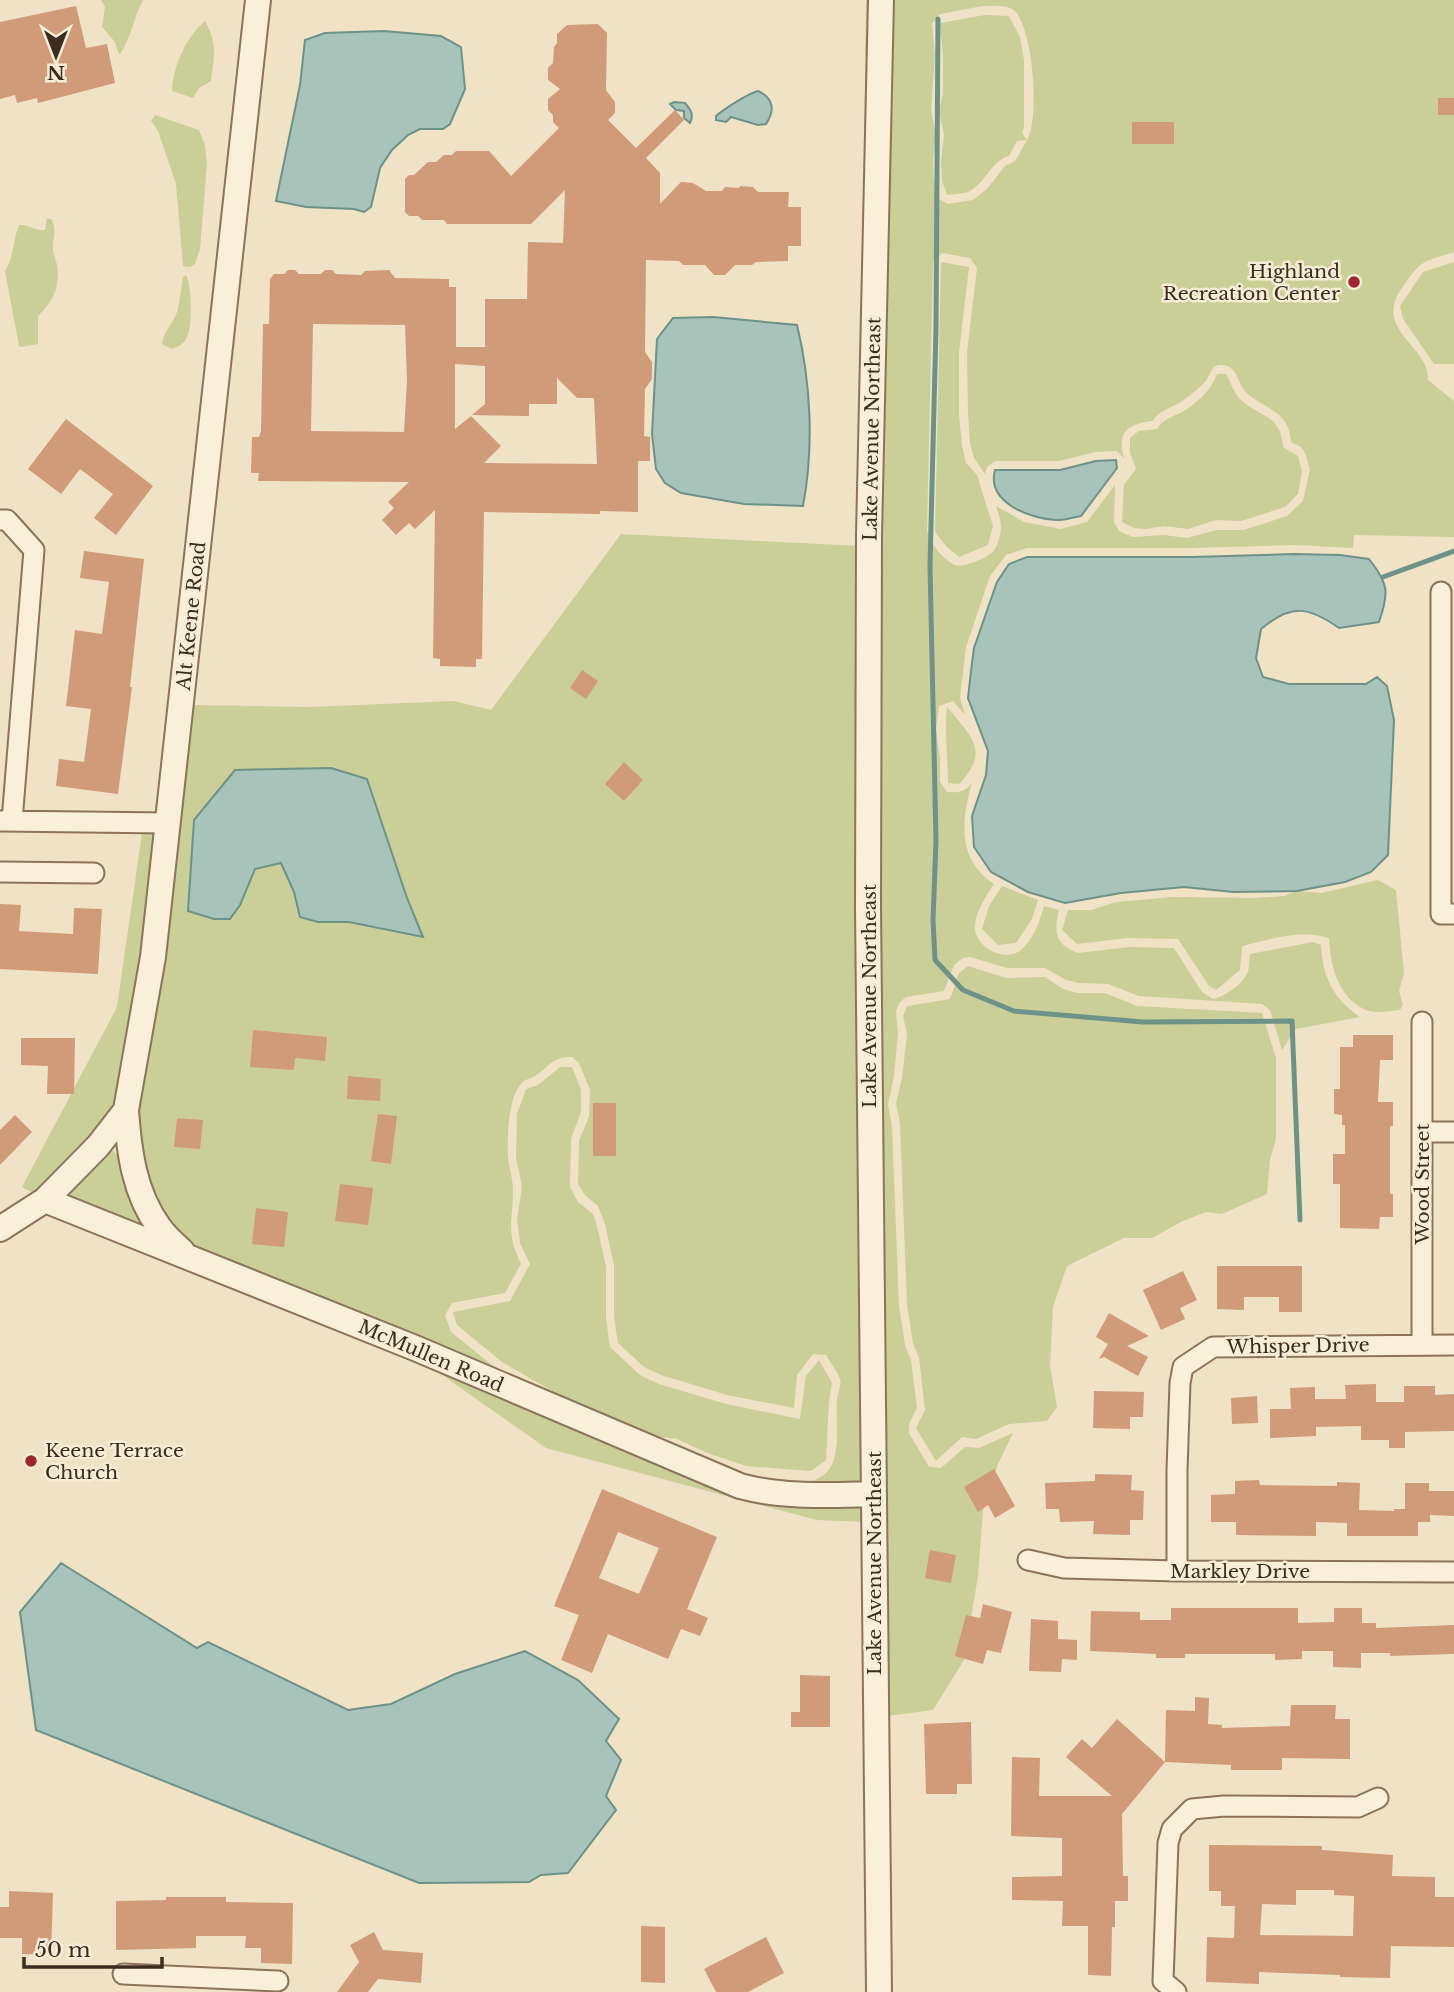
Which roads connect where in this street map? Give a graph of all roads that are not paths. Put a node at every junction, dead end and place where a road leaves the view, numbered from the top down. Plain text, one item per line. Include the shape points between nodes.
1 (258, 0) edge
2 (881, 0) edge
3 (0, 520) edge
4 (1441, 592) dead end
5 (1448, 695) edge
6 (6, 821) edge
7 (167, 822) junction
8 (0, 872) edge
9 (94, 873) dead end
10 (1448, 914) edge
11 (1422, 1022) dead end
12 (127, 1110) junction
13 (1422, 1132) junction
14 (1454, 1132) edge
15 (45, 1200) junction
16 (0, 1229) edge
17 (187, 1257) junction
18 (1422, 1345) junction
19 (1454, 1345) edge
20 (874, 1494) junction
21 (1028, 1560) dead end
22 (1177, 1571) junction
23 (1454, 1572) edge
24 (1378, 1798) dead end
25 (123, 1974) dead end
26 (278, 1981) dead end
27 (201, 1985) edge
28 (879, 1992) edge
29 (1176, 1992) edge

1 - 7 street, Alt Keene Road
2 - 20 street, Lake Avenue Northeast via 869,549
3 - 6 street via 7,520 34,550
4 - 5 street
5 - 10 street
6 - 7 street
7 - 12 street, Alt Keene Road via 153,957
8 - 9 street
11 - 13 street, Wood Street
12 - 15 street
12 - 17 street, Alt Keene Road via 135,1175 145,1203 160,1228
13 - 14 street
13 - 18 street, Wood Street
15 - 16 street
15 - 17 street, McMullen Road
17 - 20 street, McMullen Road via 740,1486 797,1495
18 - 19 street, Whisper Drive
18 - 22 street, Whisper Drive via 1213,1347 1183,1367
20 - 28 street, Lake Avenue Northeast
21 - 22 street, Markley Drive via 1064,1568
22 - 23 street, Markley Drive
24 - 29 street via 1358,1807 1192,1809 1172,1829 1168,1843 1163,1981
25 - 27 street
26 - 27 street

